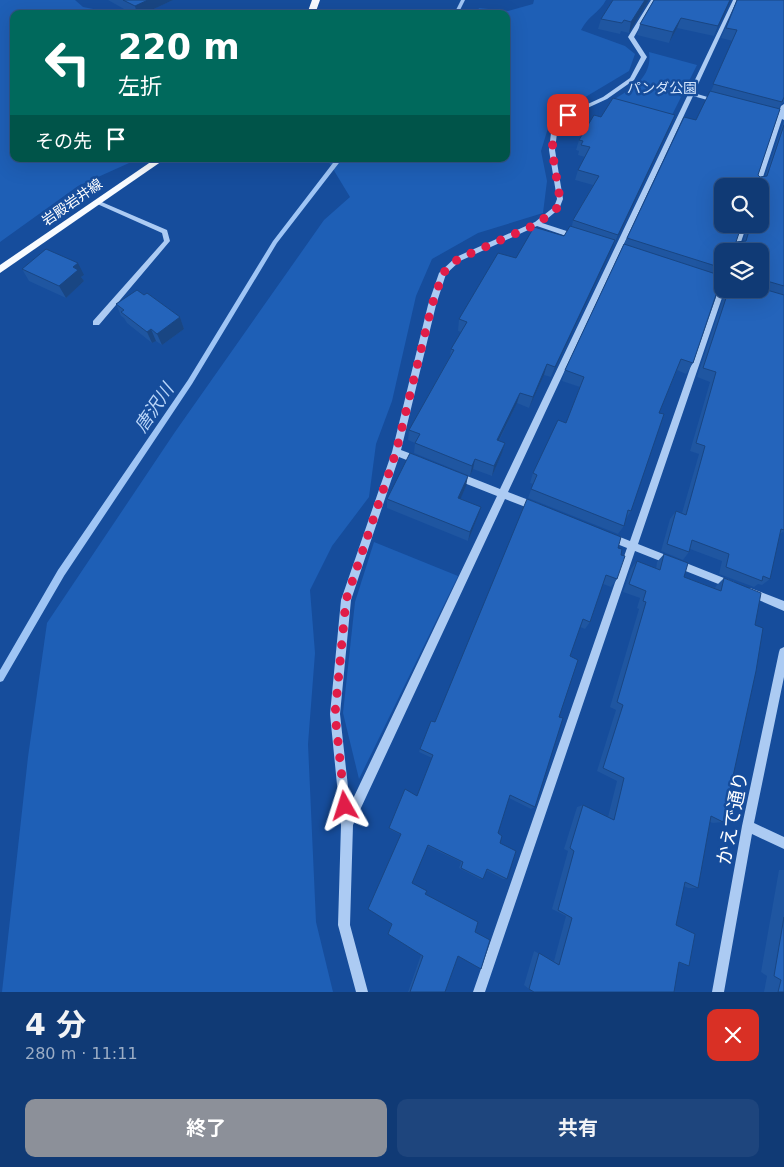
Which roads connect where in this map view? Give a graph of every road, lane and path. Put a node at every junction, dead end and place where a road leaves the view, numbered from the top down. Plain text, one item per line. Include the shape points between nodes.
1 (653, 0) edge
2 (735, 0) edge
3 (692, 94) junction
4 (727, 104) edge
5 (784, 106) edge
6 (762, 113) edge
7 (782, 118) edge
8 (156, 162) edge
9 (760, 178) edge
10 (97, 202) junction
11 (537, 224) junction
12 (582, 239) edge
13 (609, 247) edge
14 (618, 250) junction
15 (627, 253) edge
16 (0, 270) edge
17 (718, 298) edge
18 (96, 323) dead end
19 (396, 452) junction
20 (432, 466) edge
21 (450, 473) edge
22 (503, 494) junction
23 (546, 512) edge
24 (599, 532) edge
25 (634, 546) junction
26 (784, 606) edge
27 (784, 652) edge
28 (347, 825) junction
29 (748, 826) junction
30 (784, 843) edge
31 (362, 992) edge
32 (479, 992) edge
33 (718, 992) edge

1 - 11 street via 631,37 644,57 632,80 605,98 568,115 554,133 552,150 560,199 557,208
2 - 3 street
3 - 4 street
3 - 14 street
5 - 7 street
6 - 7 street
7 - 9 street
8 - 10 main road, 岩殿岩井線
10 - 16 main road, 岩殿岩井線
10 - 18 street via 165,232 168,241
11 - 12 street
11 - 19 street via 458,259 443,273 432,305
13 - 14 street
14 - 15 street
14 - 22 street
17 - 25 street
19 - 20 street
19 - 28 street via 346,600 335,714
21 - 22 street
22 - 23 street
22 - 28 street
24 - 25 street
25 - 26 street
25 - 32 street
27 - 29 street, かえで通り
28 - 31 street via 344,925
29 - 30 street
29 - 33 street, かえで通り

